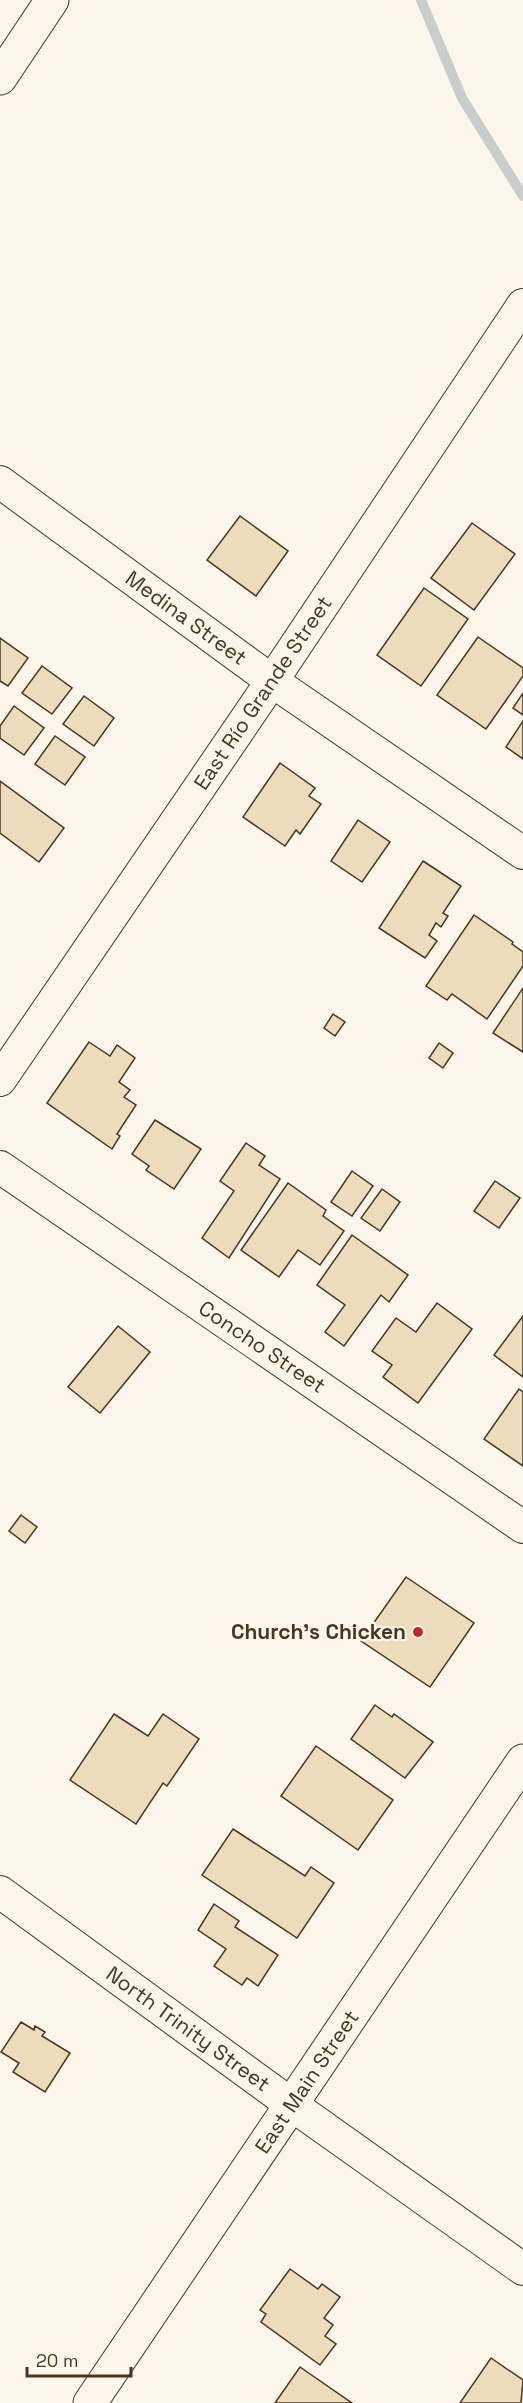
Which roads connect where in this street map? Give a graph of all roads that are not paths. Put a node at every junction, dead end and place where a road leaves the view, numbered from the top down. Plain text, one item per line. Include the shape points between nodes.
1 (52, 0) edge
2 (0, 78) edge
3 (523, 305) edge
4 (0, 482) edge
5 (272, 681) junction
6 (523, 853) edge
7 (0, 1080) edge
8 (0, 1167) edge
9 (523, 1527) edge
10 (523, 1761) edge
11 (0, 1892) edge
12 (292, 2105) junction
13 (523, 2269) edge
14 (90, 2403) edge

1 - 2 main road
3 - 5 street, East Río Grande Street
4 - 5 street, Medina Street
5 - 6 street, Medina Street
5 - 7 street, East Río Grande Street
8 - 9 street, Concho Street
10 - 12 main road, East Main Street
11 - 12 street, North Trinity Street
12 - 13 street, North Trinity Street
12 - 14 main road, East Main Street

